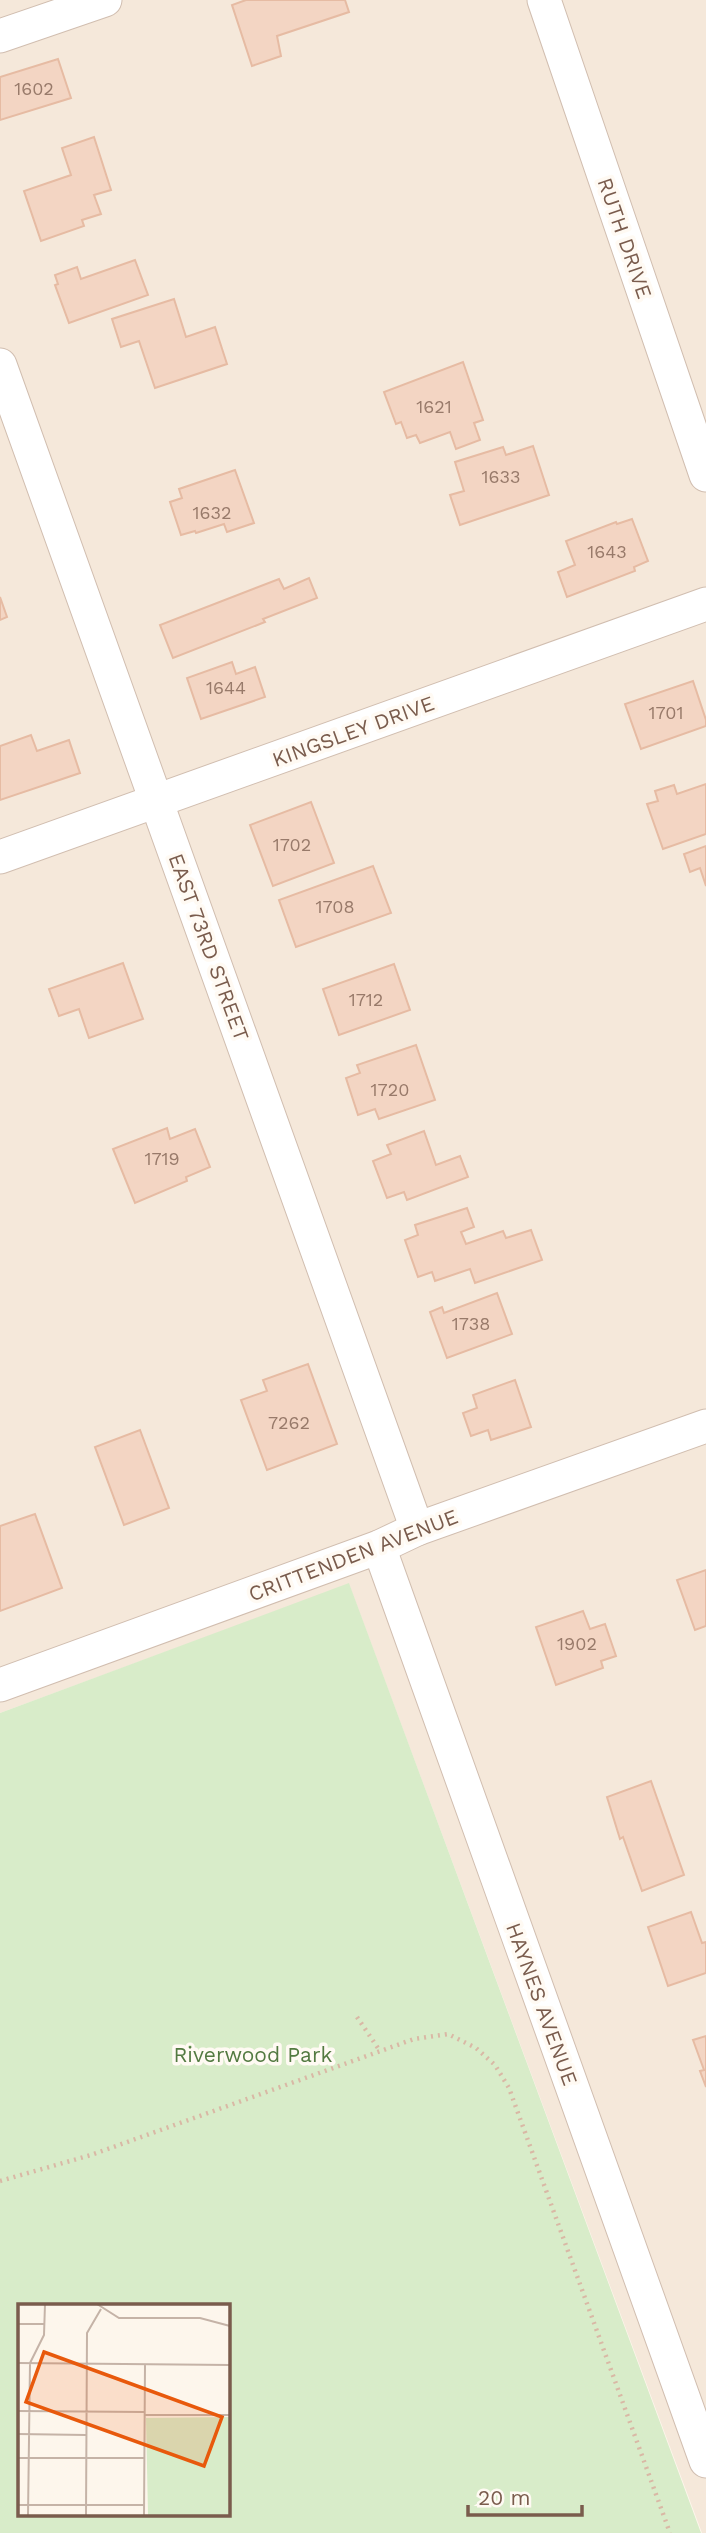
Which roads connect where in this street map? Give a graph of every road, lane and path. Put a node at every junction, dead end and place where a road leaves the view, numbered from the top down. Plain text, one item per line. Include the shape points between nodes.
1 (105, 0) edge
2 (544, 0) edge
3 (0, 36) edge
4 (0, 365) edge
5 (706, 475) edge
6 (706, 604) edge
7 (158, 802) junction
8 (0, 857) edge
9 (706, 1426) edge
10 (417, 1529) junction
11 (379, 1547) junction
12 (0, 1685) edge
13 (357, 2017) dead end
14 (380, 2051) junction
15 (0, 2181) edge
16 (706, 2461) edge
17 (670, 2533) edge

1 - 3 street
2 - 5 street, RUTH DRIVE
4 - 7 street, EAST 73RD STREET
6 - 7 street, KINGSLEY DRIVE
7 - 8 street, KINGSLEY DRIVE
7 - 10 street, EAST 73RD STREET
9 - 10 street, CRITTENDEN AVENUE
10 - 11 street, CRITTENDEN AVENUE
11 - 12 street, CRITTENDEN AVENUE
11 - 16 street, HAYNES AVENUE
13 - 14 path
14 - 15 path via 91,2155
14 - 17 path via 448,2034 476,2048 495,2065 509,2088

